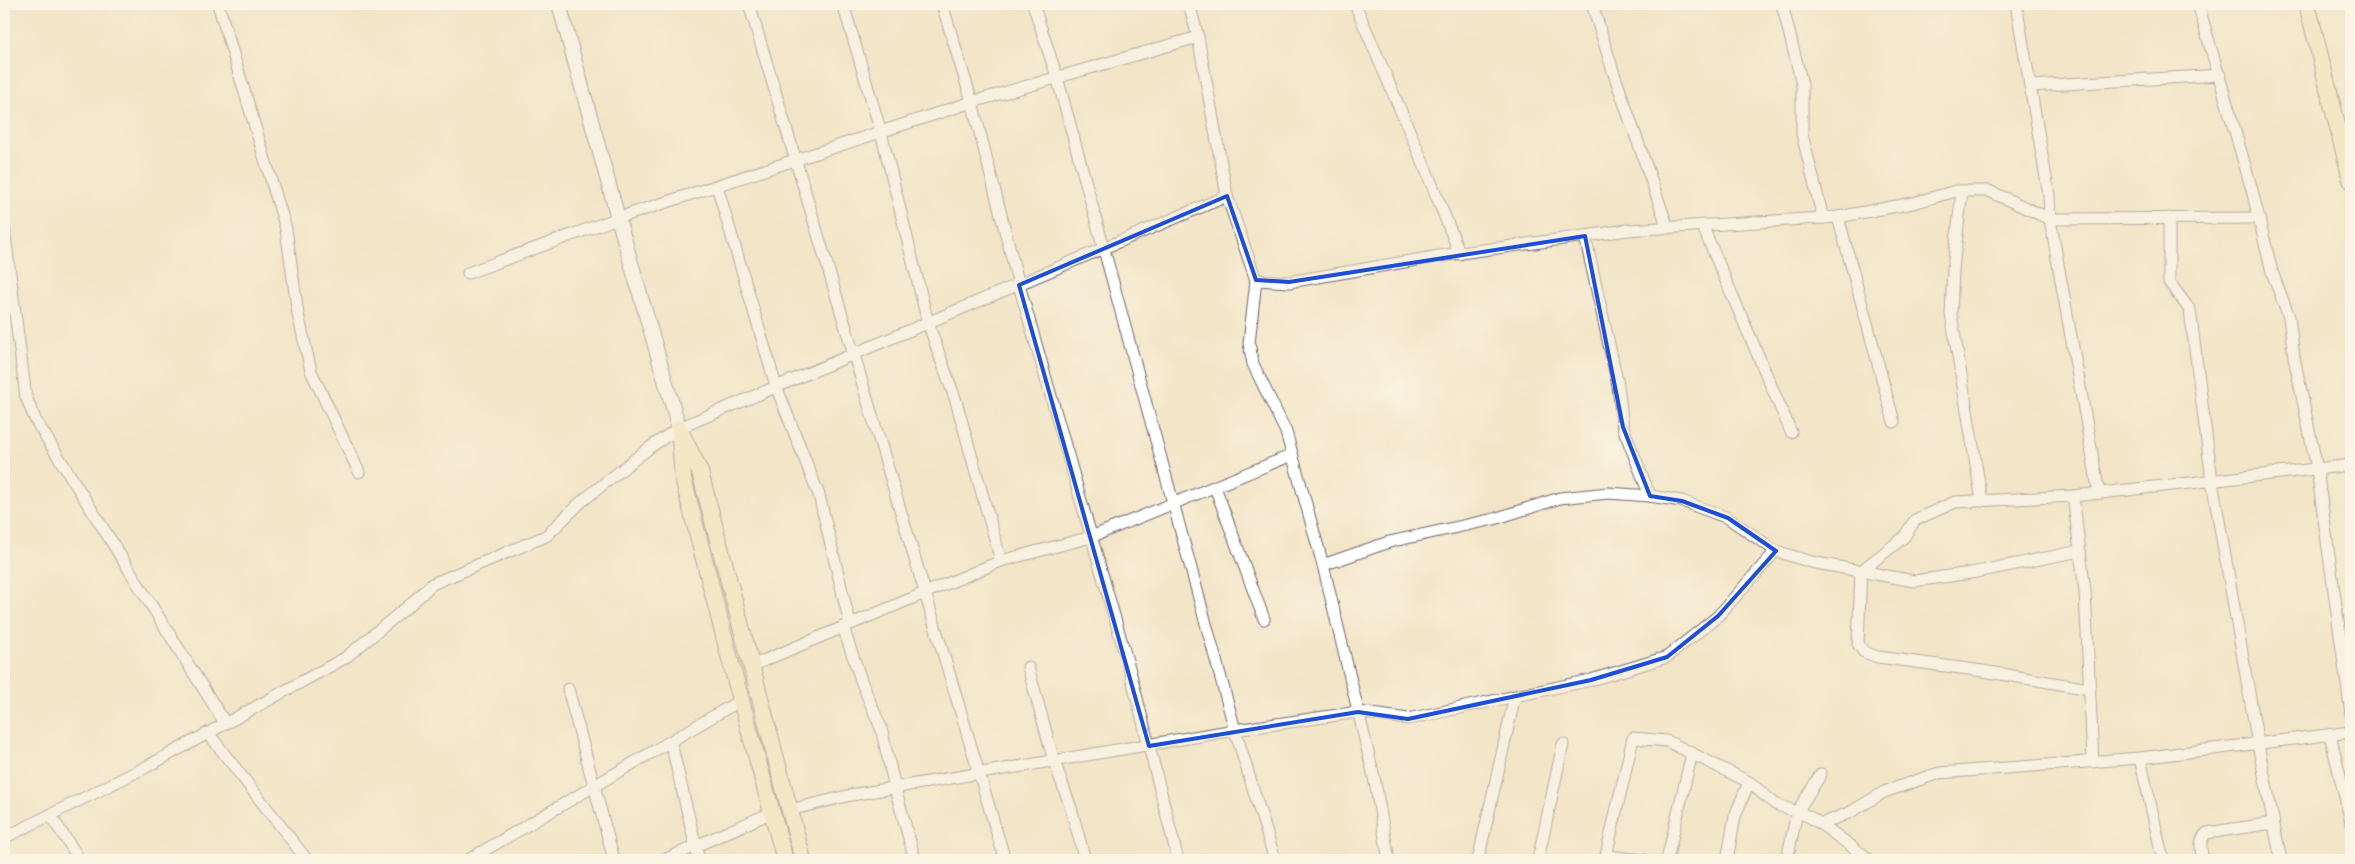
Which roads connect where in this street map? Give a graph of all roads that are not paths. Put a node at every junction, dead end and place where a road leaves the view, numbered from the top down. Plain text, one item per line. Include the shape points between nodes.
1 (218, 4) edge
2 (559, 4) edge
3 (749, 4) edge
4 (843, 4) edge
5 (942, 4) edge
6 (1033, 4) edge
7 (1189, 4) edge
8 (1355, 4) edge
9 (1592, 4) edge
10 (1782, 4) edge
11 (2016, 4) edge
12 (2198, 4) edge
13 (2307, 4) edge
14 (2318, 4) edge
15 (1198, 36) junction
16 (2220, 75) junction
17 (1057, 77) junction
18 (2030, 86) junction
19 (972, 102) junction
20 (882, 132) junction
21 (2351, 135) edge
22 (795, 160) junction
23 (2351, 180) edge
24 (717, 186) junction
25 (1962, 191) junction
26 (1227, 196) junction
27 (1838, 217) junction
28 (618, 218) junction
29 (1823, 218) junction
30 (2169, 218) junction
31 (2259, 218) junction
32 (2050, 219) junction
33 (1702, 225) junction
34 (4, 228) edge
35 (1668, 228) junction
36 (1585, 236) junction
37 (1102, 249) junction
38 (1460, 254) junction
39 (468, 273) dead end
40 (1256, 280) junction
41 (1018, 285) junction
42 (928, 323) junction
43 (854, 354) junction
44 (776, 386) junction
45 (1894, 422) dead end
46 (679, 428) junction
47 (1790, 432) dead end
48 (1292, 455) junction
49 (2351, 465) edge
50 (2317, 469) junction
51 (360, 472) dead end
52 (2212, 481) junction
53 (1215, 487) junction
54 (2099, 493) junction
55 (1650, 496) junction
56 (2073, 496) junction
57 (1982, 501) junction
58 (1174, 503) junction
59 (1091, 537) junction
60 (1776, 551) junction
61 (2080, 551) junction
62 (1002, 561) junction
63 (1323, 564) junction
64 (1861, 571) junction
65 (924, 592) junction
66 (1264, 619) dead end
67 (847, 626) junction
68 (751, 666) junction
69 (1028, 667) dead end
70 (568, 689) dead end
71 (2090, 689) junction
72 (1515, 696) junction
73 (742, 700) junction
74 (1358, 712) junction
75 (2351, 714) edge
76 (225, 723) junction
77 (1235, 730) junction
78 (208, 732) junction
79 (2351, 732) edge
80 (2330, 735) junction
81 (671, 743) junction
82 (1563, 744) dead end
83 (2258, 744) junction
84 (1149, 746) junction
85 (1692, 753) junction
86 (2140, 758) junction
87 (1054, 761) junction
88 (2093, 762) junction
89 (980, 774) junction
90 (1821, 774) dead end
91 (1749, 782) junction
92 (593, 787) junction
93 (895, 788) junction
94 (790, 810) junction
95 (773, 812) junction
96 (1797, 812) junction
97 (50, 815) junction
98 (2351, 822) edge
99 (2274, 823) junction
100 (1821, 824) junction
101 (4, 838) edge
102 (695, 847) junction
103 (1855, 855) edge
104 (1606, 858) edge
105 (80, 860) edge
106 (307, 860) edge
107 (468, 860) edge
108 (614, 860) edge
109 (664, 860) edge
110 (699, 860) edge
111 (785, 860) edge
112 (803, 860) edge
113 (916, 860) edge
114 (1005, 860) edge
115 (1086, 860) edge
116 (1178, 860) edge
117 (1275, 860) edge
118 (1389, 860) edge
119 (1478, 860) edge
120 (1538, 860) edge
121 (1645, 860) edge
122 (1667, 860) edge
123 (1727, 860) edge
124 (1787, 860) edge
125 (1870, 860) edge
126 (2163, 860) edge
127 (2203, 860) edge
128 (2281, 860) edge

1 - 51 street via 286,230 298,314 311,371
2 - 28 street
3 - 22 street
4 - 20 street
5 - 19 street
6 - 17 street
7 - 15 street
8 - 38 street
9 - 35 street
10 - 29 street via 1802,84 1802,134
11 - 18 street
12 - 16 street
13 - 23 main road
14 - 21 main road
15 - 17 street
15 - 26 street
16 - 18 street
16 - 31 street
17 - 19 street
17 - 37 street
18 - 32 street via 2050,195
19 - 20 street
19 - 41 street
20 - 22 street
20 - 42 street
22 - 24 street
22 - 43 street
24 - 28 street
24 - 44 street
25 - 27 street
25 - 32 street via 1988,191
25 - 57 street via 1951,314
26 - 37 street
26 - 40 street
27 - 29 street
27 - 45 street
28 - 39 street
28 - 46 street
29 - 33 street
30 - 31 street
30 - 32 street
30 - 52 street via 2169,282 2190,310
31 - 50 street via 2272,272 2289,317
32 - 54 street
33 - 35 street
33 - 47 street
34 - 76 street via 26,397 36,421
35 - 36 street
36 - 38 street
36 - 55 street via 1618,385 1624,427
37 - 41 street
37 - 58 street
38 - 40 street via 1288,282
40 - 48 street via 1248,343 1253,364 1286,432
41 - 42 street
41 - 59 street
42 - 43 street
42 - 62 street via 956,402
43 - 44 street
43 - 65 street
44 - 46 street
44 - 67 street via 819,495
46 - 68 main road via 700,472
46 - 73 main road via 684,478
46 - 76 street via 581,502 546,536 432,584 346,658
48 - 53 street
48 - 63 street
49 - 50 street
50 - 52 street
50 - 75 street
52 - 54 street
52 - 83 street
53 - 58 street
53 - 66 street
54 - 56 street
55 - 60 street via 1682,501 1728,518
55 - 63 street via 1608,493 1560,498 1494,519 1389,542
56 - 57 street
56 - 61 street
57 - 64 street via 1955,502 1915,520 1904,537
58 - 59 street
58 - 77 street
59 - 62 street
59 - 84 street
60 - 64 street via 1811,562
60 - 72 street via 1718,616 1667,657 1591,680
61 - 64 street via 1914,581
61 - 71 street
62 - 65 street
63 - 74 street
64 - 71 street via 1858,644 1864,652 1878,657
65 - 67 street
65 - 89 street
67 - 68 street
67 - 93 street via 862,683 881,728
68 - 94 main road
69 - 87 street
70 - 92 street
71 - 88 street
72 - 74 street via 1408,719
72 - 119 street
73 - 81 street
73 - 95 main road
74 - 77 street
74 - 118 street
76 - 78 street
77 - 84 street
77 - 117 street
78 - 97 street
78 - 106 street
79 - 80 street
80 - 83 street
80 - 98 street
81 - 92 street
81 - 102 street
82 - 120 street
83 - 86 street
83 - 99 street
84 - 87 street
84 - 116 street
85 - 91 street
85 - 104 street via 1667,740 1633,738
85 - 122 street
86 - 88 street
86 - 126 street
87 - 89 street
87 - 115 street
88 - 100 street via 1938,773 1884,792 1851,812
89 - 93 street
89 - 114 street
90 - 96 street
91 - 96 street via 1775,804
91 - 123 street via 1735,816
92 - 107 street
92 - 108 street
93 - 94 street
93 - 113 street
94 - 112 main road
95 - 102 street
95 - 111 main road
96 - 100 street
96 - 124 street
97 - 101 street
97 - 105 street
99 - 127 street via 2207,833 2200,844
99 - 128 street
100 - 103 street
102 - 109 street
102 - 110 street
103 - 125 street
104 - 121 street

